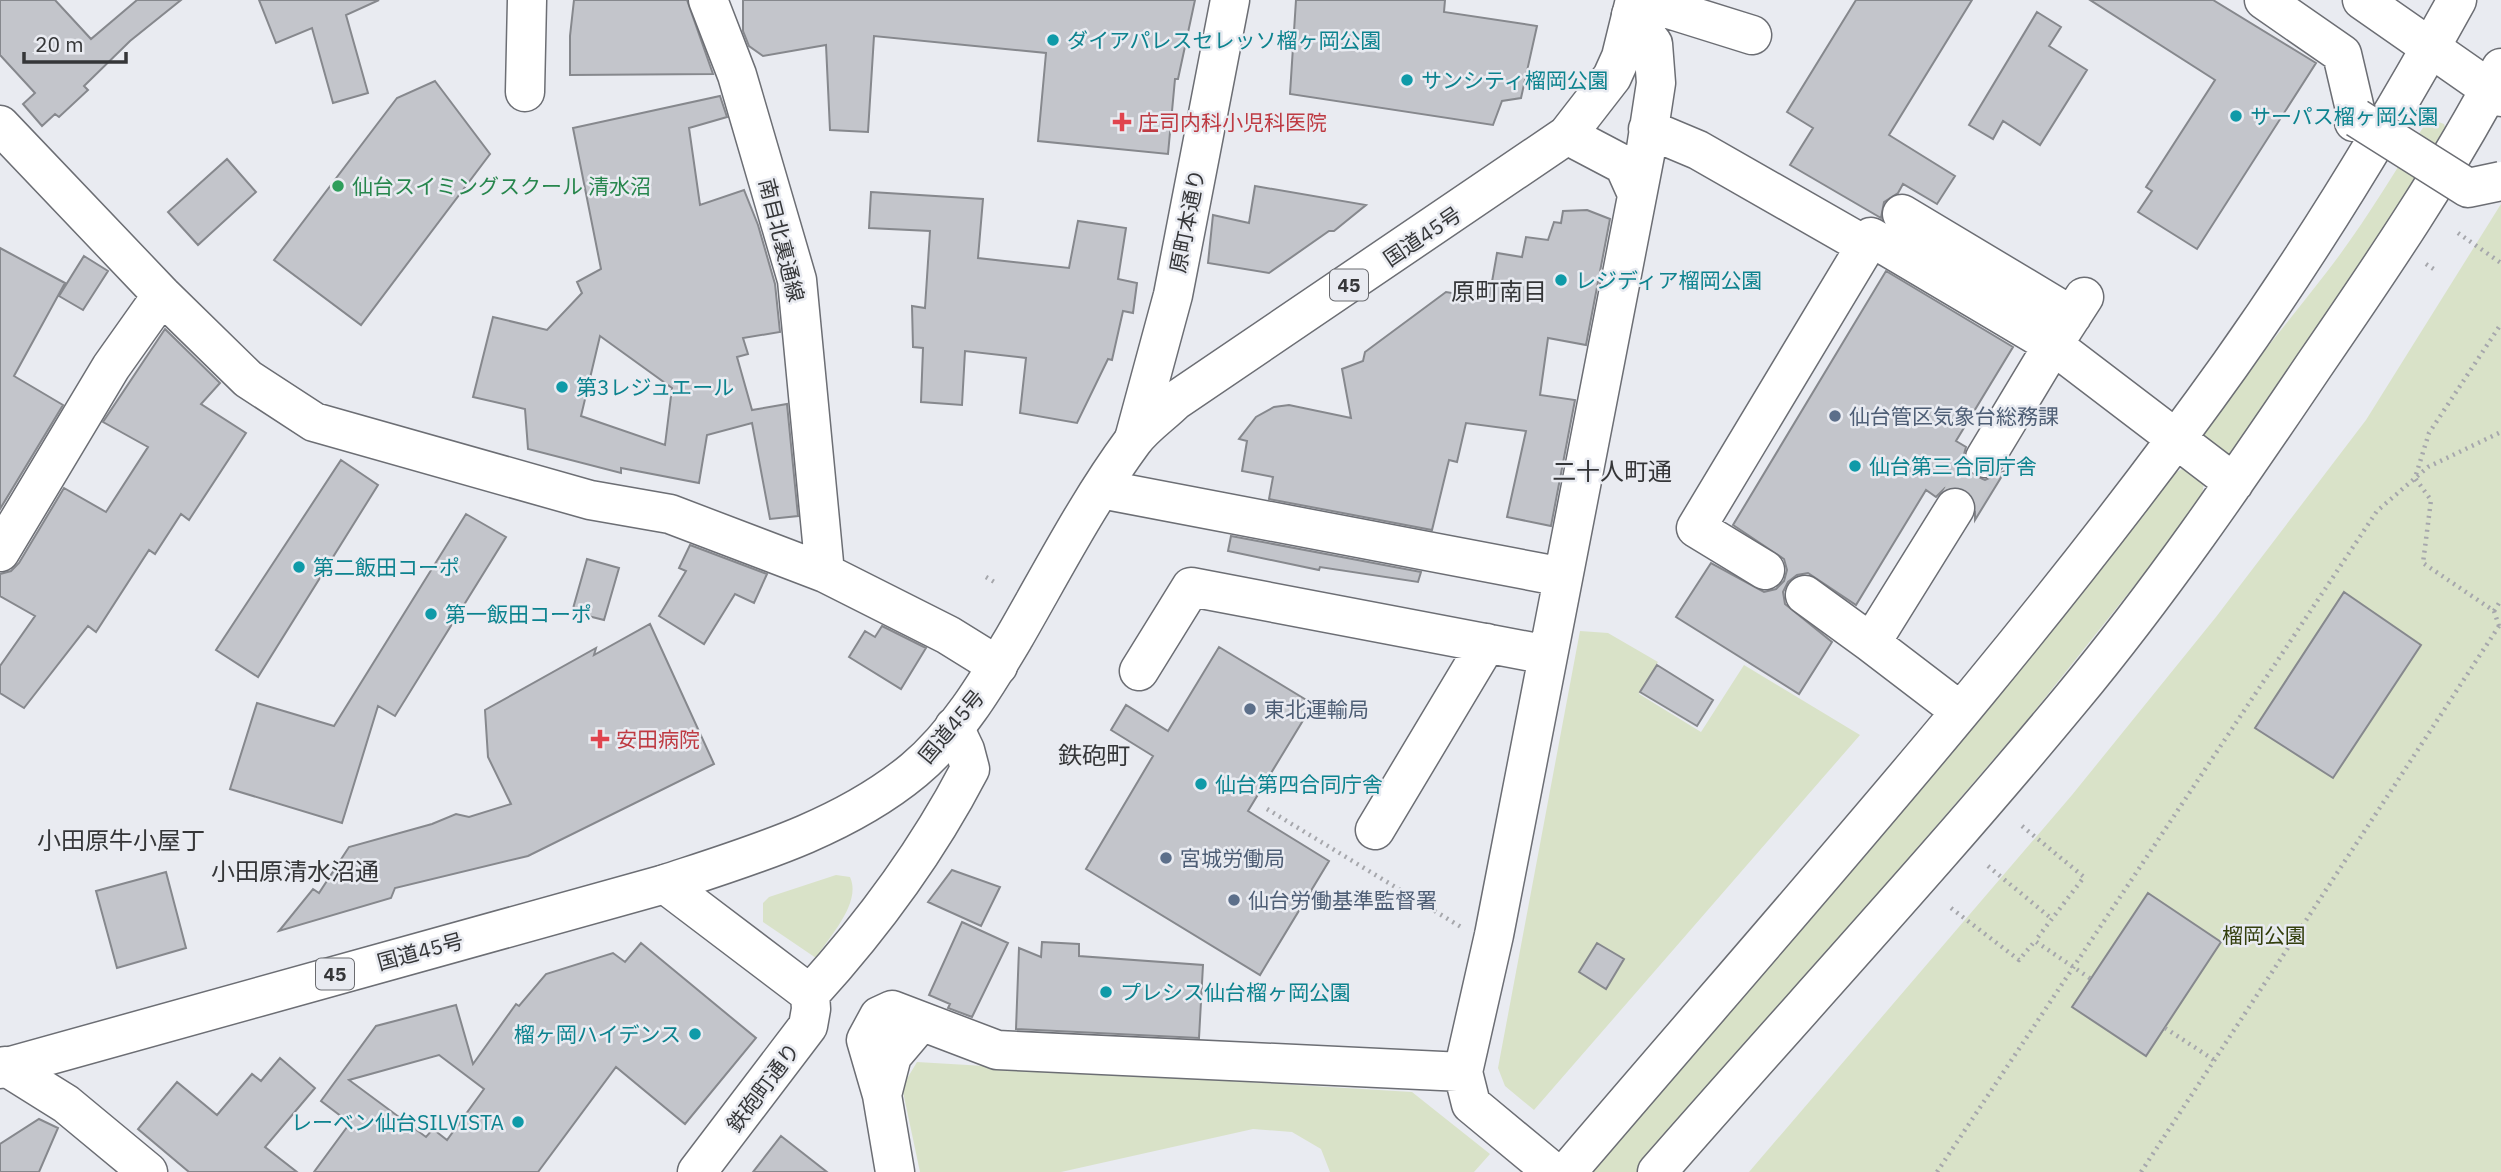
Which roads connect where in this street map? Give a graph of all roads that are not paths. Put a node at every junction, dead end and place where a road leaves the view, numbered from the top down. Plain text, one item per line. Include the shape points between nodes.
1 (527, 0) edge
2 (708, 0) edge
3 (1230, 0) edge
4 (2264, 0) edge
5 (2362, 0) edge
6 (2457, 0) edge
7 (1635, 5) edge
8 (1752, 35) dead end
9 (2431, 48) junction
10 (2497, 85) edge
11 (525, 92) dead end
12 (0, 125) edge
13 (1648, 129) junction
14 (1567, 135) junction
15 (2501, 181) edge
16 (1637, 194) junction
17 (1902, 214) dead end
18 (1866, 246) junction
19 (162, 295) junction
20 (2070, 319) junction
21 (1134, 439) junction
22 (2176, 439) junction
23 (1985, 458) tunnel mouth
24 (2234, 483) junction
25 (1101, 489) junction
26 (1955, 508) tunnel mouth
27 (0, 552) edge
28 (1765, 570) dead end
29 (825, 573) junction
30 (1563, 577) junction
31 (1805, 595) dead end
32 (1487, 643) junction
33 (1871, 643) junction
34 (1548, 655) junction
35 (998, 666) junction
36 (1139, 671) dead end
37 (1960, 710) junction
38 (954, 727) junction
39 (1375, 830) dead end
40 (665, 884) junction
41 (810, 994) junction
42 (3, 1068) edge
43 (1463, 1072) junction
44 (148, 1172) edge
45 (697, 1172) edge
46 (895, 1172) edge
47 (1553, 1172) edge
48 (1567, 1172) edge
49 (1657, 1172) edge

1 - 11 main road
2 - 29 main road, 南目北裏通線 via 737,75 797,281
3 - 21 main road, 原町本通り via 1173,295
4 - 15 main road, bridge via 2342,54 2356,120 2468,188
5 - 9 main road
6 - 9 main road
7 - 8 main road
7 - 13 main road via 1653,44 1656,83
7 - 14 main road, 国道45号 / 45 via 1612,77
9 - 10 main road
9 - 22 main road via 2371,152
10 - 24 main road
12 - 19 main road
13 - 16 main road
13 - 18 main road via 1698,150
14 - 16 main road via 1624,165
14 - 21 main road, 国道45号 / 45 via 1175,401
16 - 30 main road
17 - 20 main road
18 - 20 main road via 1871,237
18 - 28 main road via 1696,528
19 - 27 main road via 110,367
19 - 29 main road via 248,379 314,422 590,499 670,514
20 - 22 main road
20 - 23 main road
21 - 25 main road, 国道45号 / 45
22 - 24 main road
22 - 37 main road
24 - 49 main road via 2073,697
25 - 30 main road
25 - 35 main road, 国道45号 / 45
26 - 33 main road
29 - 35 main road via 948,635
30 - 34 main road
31 - 33 main road
32 - 34 main road
32 - 36 main road via 1191,587
32 - 39 main road
33 - 37 main road
34 - 43 main road
35 - 38 main road, 国道45号 / 45
37 - 48 main road
38 - 40 main road, 国道45号 / 45 via 915,769 851,812 761,853
38 - 41 main road via 970,769 952,804 922,851
40 - 41 main road
40 - 42 main road, 国道45号 / 45
41 - 45 main road, 鉄砲町通り via 808,1026
42 - 44 main road via 66,1104
43 - 46 main road via 997,1050 920,1023 892,1056 882,1095
43 - 47 main road via 1471,1104

